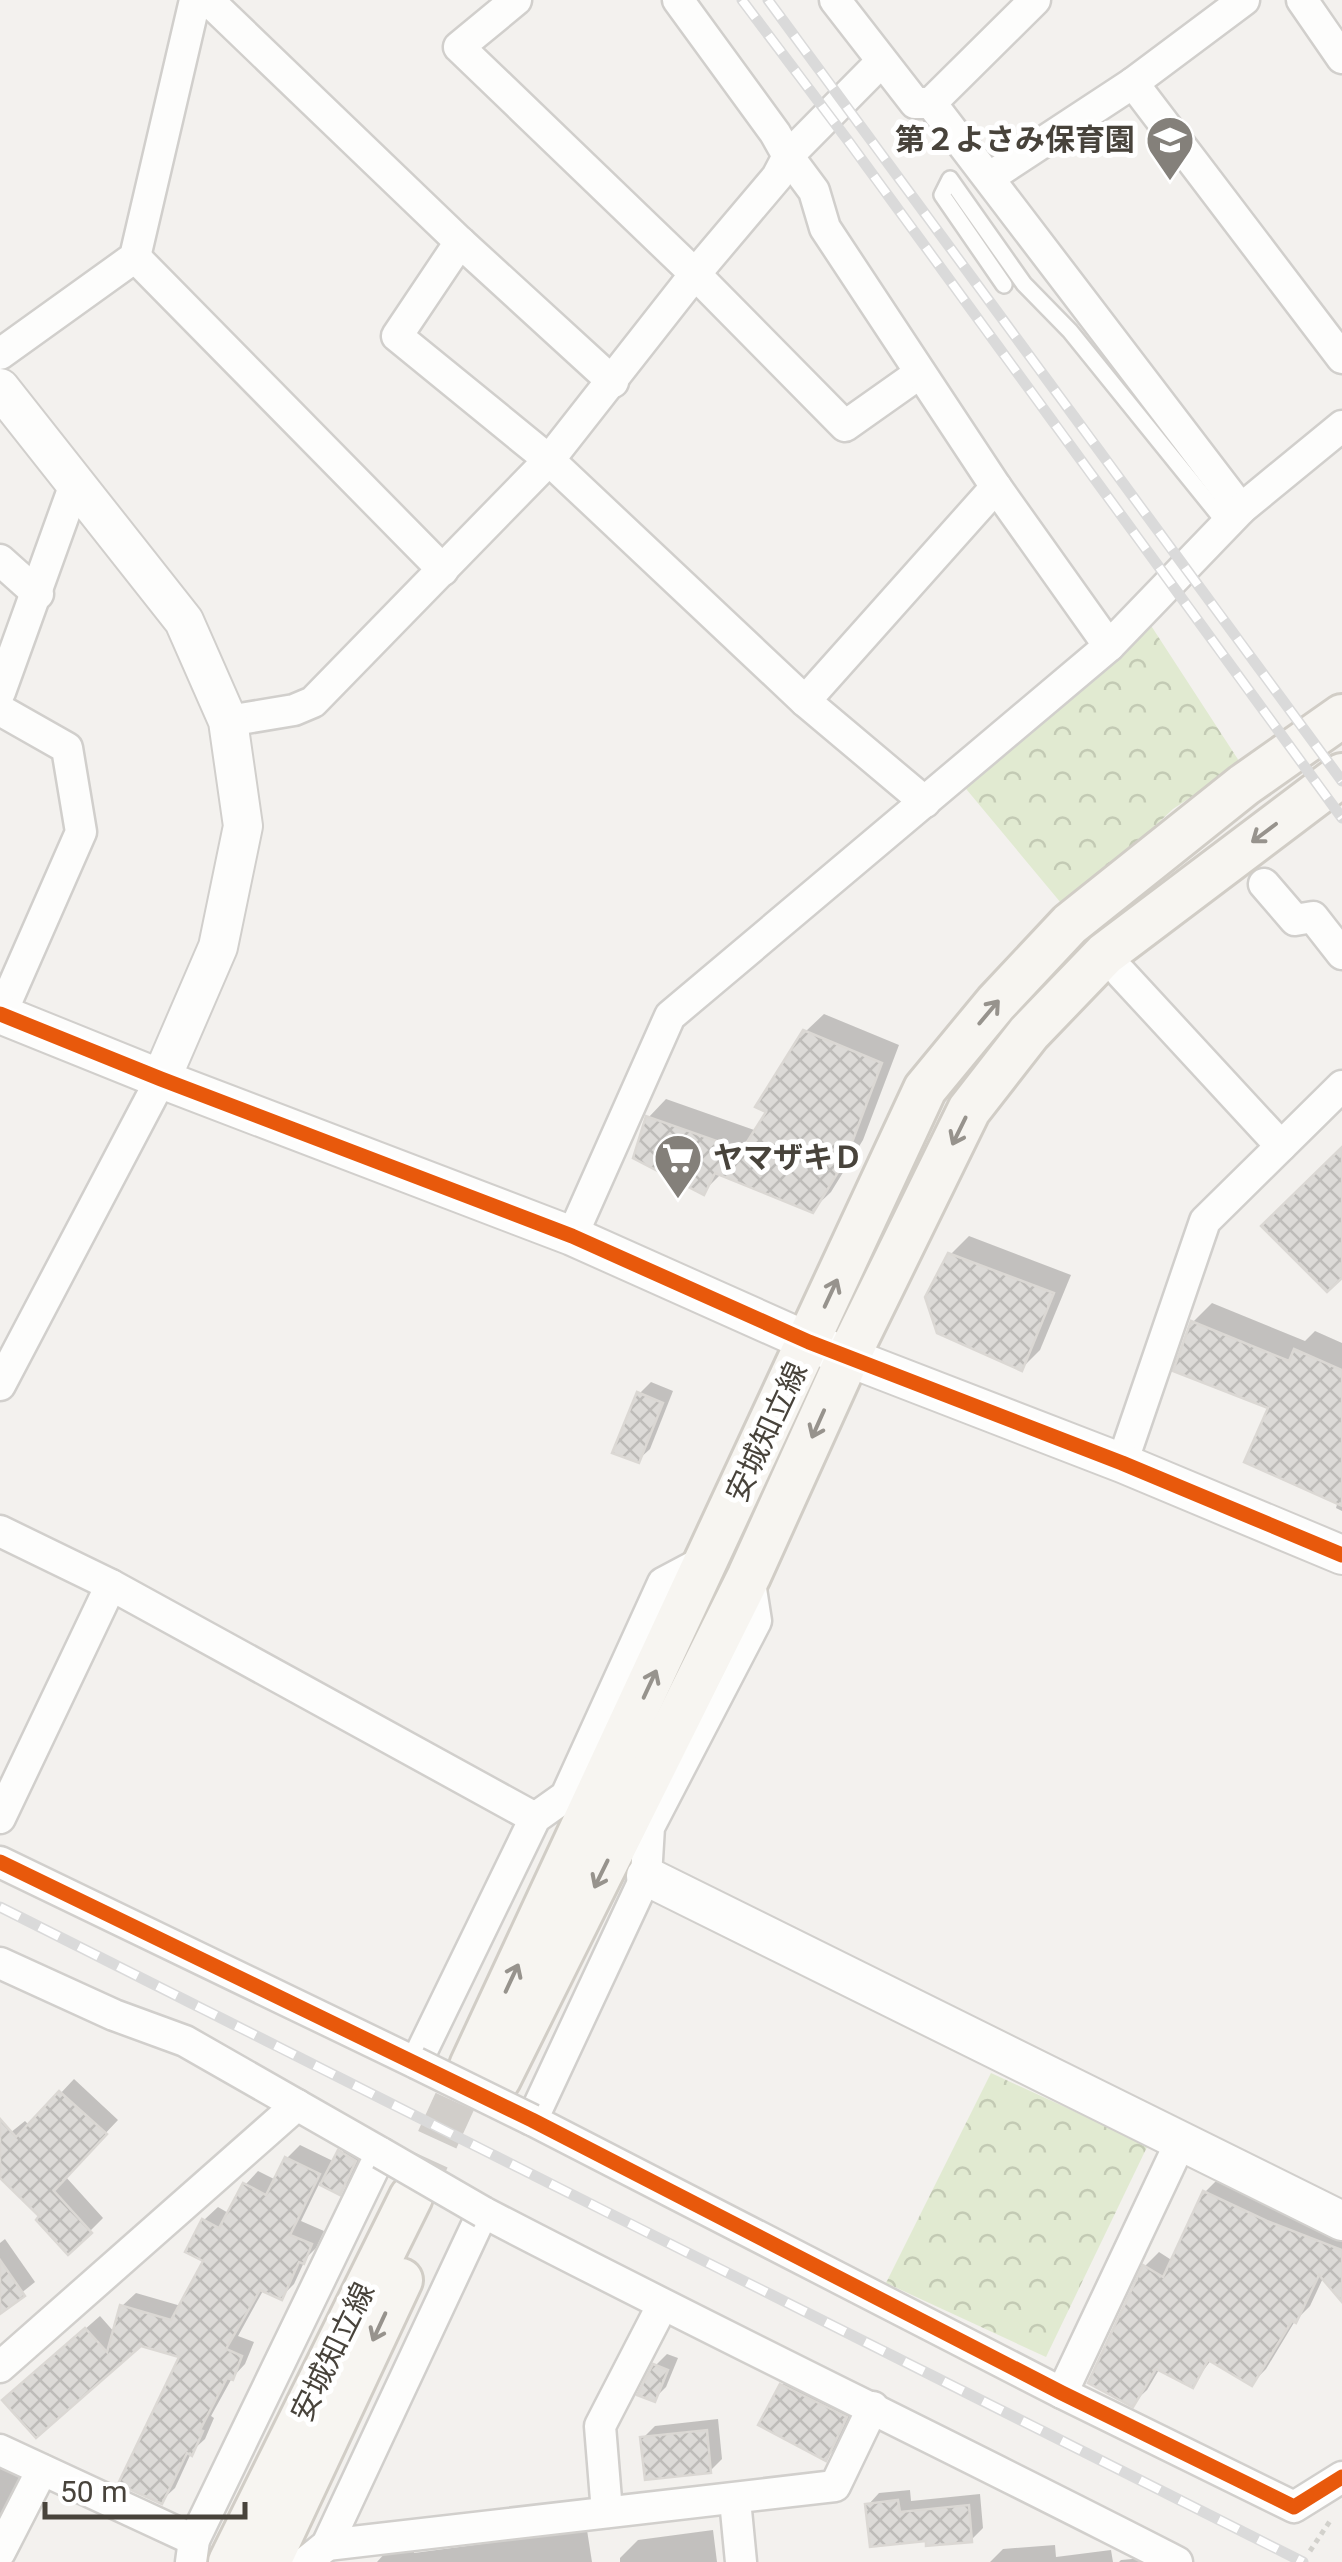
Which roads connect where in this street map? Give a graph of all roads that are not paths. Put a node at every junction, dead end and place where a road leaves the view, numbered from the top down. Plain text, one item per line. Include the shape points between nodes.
1 (194, 0) edge
2 (208, 0) edge
3 (516, 0) edge
4 (678, 0) edge
5 (835, 0) edge
6 (1035, 0) edge
7 (1244, 0) edge
8 (1302, 0) edge
9 (1342, 58) edge
10 (881, 62) junction
11 (1132, 83) junction
12 (931, 103) junction
13 (788, 156) junction
14 (990, 177) junction
15 (460, 242) junction
16 (136, 257) junction
17 (695, 274) junction
18 (1004, 286) dead end
19 (0, 354) edge
20 (1342, 358) edge
21 (920, 373) junction
22 (613, 382) junction
23 (0, 388) edge
24 (1342, 426) edge
25 (549, 460) junction
26 (75, 484) junction
27 (996, 487) junction
28 (1233, 516) junction
29 (0, 560) edge
30 (443, 570) junction
31 (38, 594) junction
32 (1110, 646) junction
33 (0, 692) edge
34 (805, 701) junction
35 (0, 710) edge
36 (1342, 716) edge
37 (228, 721) junction
38 (1342, 775) edge
39 (925, 802) junction
40 (1264, 884) dead end
41 (1342, 954) edge
42 (1121, 972) dead end
43 (1, 1014) edge
44 (162, 1080) junction
45 (1342, 1086) edge
46 (1281, 1146) junction
47 (572, 1236) junction
48 (809, 1342) junction
49 (848, 1357) junction
50 (0, 1385) edge
51 (1122, 1463) junction
52 (0, 1531) edge
53 (1342, 1556) edge
54 (710, 1558) junction
55 (749, 1576) junction
56 (111, 1586) junction
57 (0, 1818) edge
58 (535, 1818) junction
59 (0, 1862) edge
60 (646, 1876) junction
61 (0, 1964) edge
62 (416, 2063) junction
63 (297, 2104) junction
64 (532, 2120) junction
65 (1181, 2142) junction
66 (380, 2153) junction
67 (483, 2212) junction
68 (1342, 2221) edge
69 (662, 2306) junction
70 (0, 2366) edge
71 (1062, 2392) junction
72 (873, 2407) junction
73 (0, 2450) edge
74 (42, 2470) junction
75 (1342, 2478) edge
76 (735, 2500) junction
77 (607, 2512) junction
78 (192, 2551) edge
79 (0, 2552) edge
80 (316, 2553) edge
81 (230, 2562) edge
82 (269, 2562) edge
83 (742, 2562) edge
84 (1178, 2562) edge

1 - 16 street
2 - 15 street
3 - 17 street via 459,47
4 - 13 street
5 - 10 street
6 - 12 street
7 - 11 street
8 - 9 street
10 - 12 street via 915,103
10 - 13 street
11 - 14 street
11 - 20 street
12 - 14 street
13 - 17 street
13 - 21 street via 814,191 825,228
14 - 28 street
15 - 22 street
15 - 25 street via 397,336
16 - 19 street
16 - 30 street
17 - 21 street via 845,426
17 - 22 street
18 - 28 lane via 942,196 950,179 1024,284
21 - 27 street
22 - 25 street
23 - 26 street
24 - 28 street
25 - 30 street
25 - 34 street
26 - 31 street
26 - 37 street via 184,621
27 - 32 street
27 - 34 street
28 - 32 street
29 - 31 street
30 - 37 street via 312,702
31 - 33 street
32 - 39 street
34 - 39 street
35 - 43 street via 66,748 80,832
48 -> 36 main road, 安城知立線 via 925,1089 996,1002 1070,924
37 - 44 street via 243,826 218,948
38 -> 49 main road, 安城知立線 via 1105,954 1029,1033 969,1110
39 - 47 street via 670,1016
40 - 41 street via 1295,920 1313,917
42 - 46 street
43 - 44 street
44 - 47 street
44 - 50 street
45 - 46 street
46 - 51 street via 1205,1220
47 - 48 street
48 - 49 street
48 - 54 main road, 安城知立線
49 - 51 street
49 -> 55 main road, 安城知立線
51 - 53 street
52 - 56 street
55 -> 54 main road, 安城知立線 via 485,2073
54 - 58 street via 663,1582 566,1796
55 - 60 street via 756,1621 649,1827
56 - 57 street
56 - 58 street
58 - 62 street
59 - 62 street
60 - 64 street
60 - 65 street
61 - 63 street via 185,2042
62 - 64 street, bridge
63 - 66 street
63 - 70 street
64 - 71 street
65 - 68 street
65 - 71 street
66 - 67 street, bridge
66 - 78 street
67 - 69 street
67 - 80 street
69 - 72 street
69 - 77 street via 600,2426
71 - 75 street via 1294,2507
72 - 76 street via 835,2486
72 - 84 street
73 - 74 street
74 - 78 street
74 - 79 street
76 - 77 street
76 - 83 street
77 - 80 street
81 -> 82 main road, 安城知立線 via 423,2202

